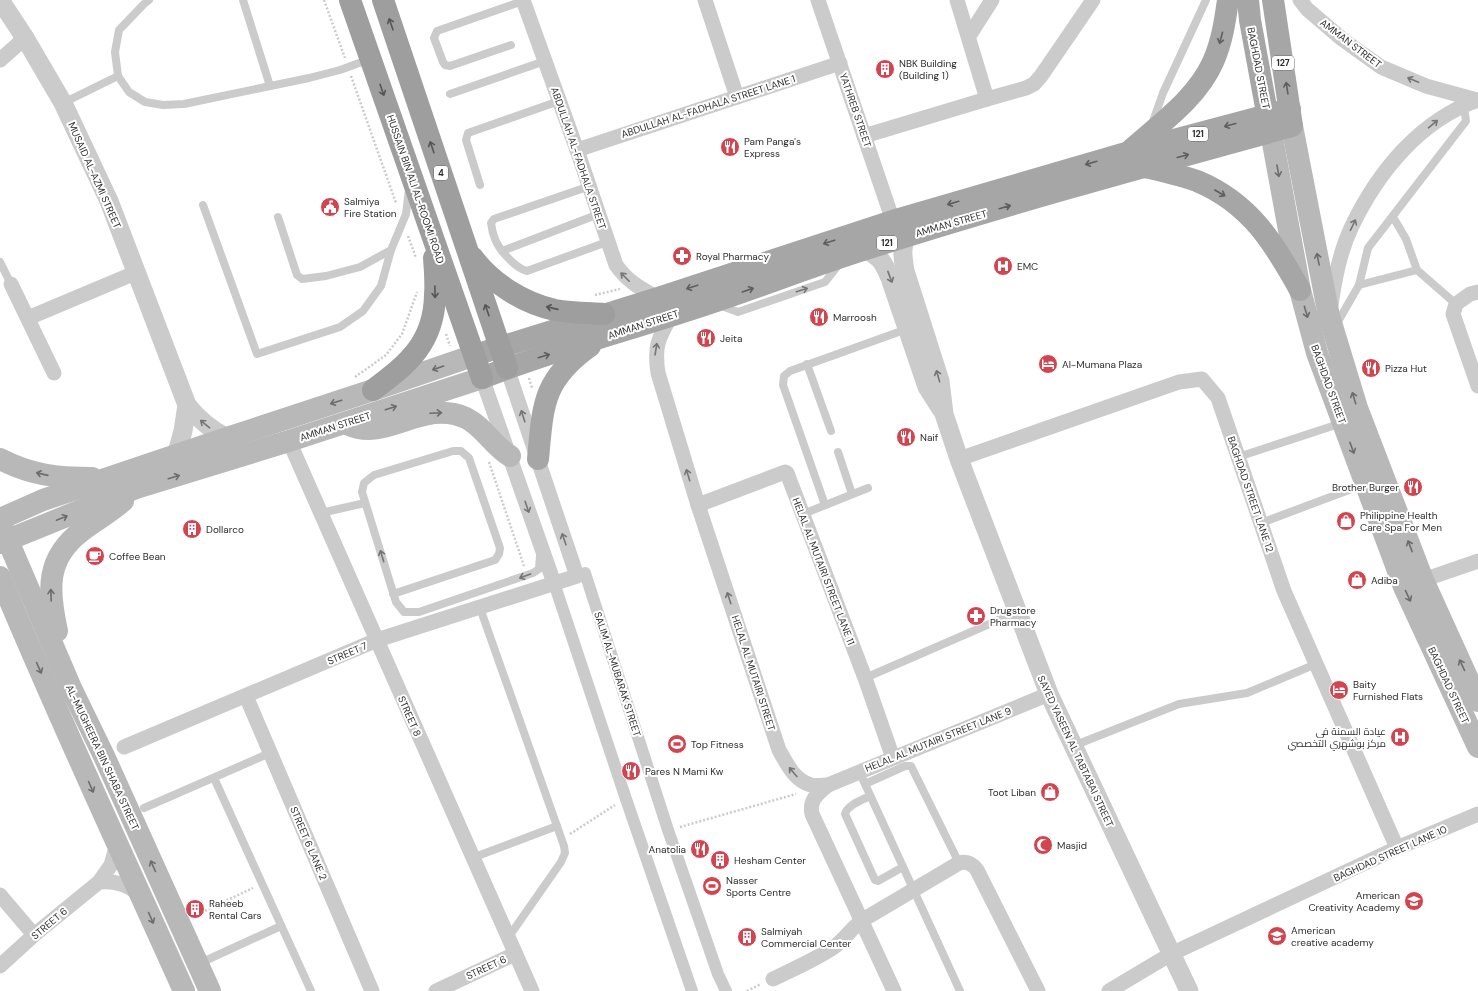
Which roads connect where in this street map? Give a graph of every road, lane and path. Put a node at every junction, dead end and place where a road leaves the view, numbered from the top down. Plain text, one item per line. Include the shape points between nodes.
1 (0, 0) edge
2 (149, 0) edge
3 (243, 0) edge
4 (350, 0) edge
5 (383, 0) edge
6 (523, 0) edge
7 (705, 0) edge
8 (818, 0) edge
9 (957, 0) edge
10 (992, 0) edge
11 (1093, 0) edge
12 (1206, 0) edge
13 (1228, 0) edge
14 (1248, 0) edge
15 (1273, 0) edge
16 (1300, 0) edge
17 (969, 36) junction
18 (25, 38) junction
19 (512, 45) dead end
20 (371, 58) junction
21 (0, 60) edge
22 (545, 61) junction
23 (840, 63) junction
24 (118, 76) junction
25 (270, 86) junction
26 (450, 94) dead end
27 (737, 97) junction
28 (987, 99) junction
29 (559, 101) junction
30 (1473, 102) edge
31 (63, 103) junction
32 (422, 117) junction
33 (1291, 118) junction
34 (1269, 124) junction
35 (395, 127) junction
36 (1149, 134) junction
37 (864, 136) junction
38 (577, 150) junction
39 (1136, 159) junction
40 (412, 175) junction
41 (480, 185) dead end
42 (590, 186) junction
43 (203, 205) dead end
44 (599, 214) junction
45 (1393, 216) junction
46 (278, 217) dead end
47 (899, 229) junction
48 (434, 239) junction
49 (607, 242) junction
50 (391, 250) junction
51 (467, 250) junction
52 (502, 251) junction
53 (855, 253) junction
54 (0, 262) edge
55 (1417, 270) junction
56 (136, 273) junction
57 (11, 284) joint
58 (1359, 285) junction
59 (1300, 290) junction
60 (1478, 292) edge
61 (658, 298) junction
62 (1456, 304) junction
63 (604, 314) junction
64 (671, 316) junction
65 (28, 318) junction
66 (1331, 323) junction
67 (907, 329) junction
68 (603, 337) junction
69 (500, 347) junction
70 (475, 355) junction
71 (807, 364) junction
72 (507, 368) junction
73 (54, 373) dead end
74 (482, 378) junction
75 (1478, 386) edge
76 (373, 390) junction
77 (187, 405) junction
78 (944, 414) junction
79 (344, 423) junction
80 (1343, 423) junction
81 (831, 431) dead end
82 (227, 438) junction
83 (289, 442) junction
84 (838, 452) dead end
85 (176, 456) junction
86 (510, 456) junction
87 (1238, 457) junction
88 (0, 459) edge
89 (959, 459) junction
90 (540, 467) junction
91 (109, 479) junction
92 (1366, 483) junction
93 (520, 486) junction
94 (136, 488) junction
95 (868, 488) dead end
96 (852, 494) junction
97 (365, 503) junction
98 (698, 505) junction
99 (825, 505) junction
100 (321, 513) junction
101 (803, 514) junction
102 (1261, 523) junction
103 (2, 531) edge
104 (541, 546) junction
105 (1478, 560) edge
106 (577, 576) junction
107 (0, 577) edge
108 (1423, 580) junction
109 (554, 583) junction
110 (393, 594) junction
111 (480, 608) junction
112 (0, 612) edge
113 (1017, 612) junction
114 (23, 632) junction
115 (376, 640) junction
116 (1316, 664) junction
117 (865, 678) junction
118 (71, 688) junction
119 (1049, 694) junction
120 (246, 696) junction
121 (1478, 701) edge
122 (1073, 746) junction
123 (124, 747) dead end
124 (1478, 747) edge
125 (270, 753) junction
126 (893, 758) junction
127 (214, 778) junction
128 (862, 778) junction
129 (828, 785) junction
130 (797, 794) dead end
131 (870, 796) junction
132 (626, 799) junction
133 (144, 808) dead end
134 (1478, 814) edge
135 (557, 826) junction
136 (668, 830) junction
137 (562, 839) junction
138 (117, 844) junction
139 (1397, 848) junction
140 (472, 858) junction
141 (958, 863) junction
142 (903, 868) junction
143 (99, 882) junction
144 (262, 884) junction
145 (913, 890) junction
146 (0, 895) edge
147 (140, 895) junction
148 (861, 921) junction
149 (179, 923) junction
150 (281, 926) junction
151 (34, 935) junction
152 (508, 938) junction
153 (515, 954) junction
154 (1171, 954) junction
155 (198, 964) junction
156 (0, 966) edge
157 (772, 979) dead end
158 (184, 991) edge
159 (210, 991) edge
160 (311, 991) edge
161 (372, 991) edge
162 (436, 991) edge
163 (532, 991) edge
164 (692, 991) edge
165 (726, 991) edge
166 (894, 991) edge
167 (960, 991) edge
168 (1038, 991) edge
169 (1109, 991) edge
170 (1189, 991) edge

1 - 18 street, MUSAID AL-AZMI STREET
2 - 24 lane via 119,30 115,52
3 - 25 lane
4 - 20 highway, HUSSAIN BIN ALI AL-ROOMI ROAD
32 -> 5 highway, 4
6 - 19 lane via 437,31 434,38 443,62 450,66
6 - 22 street, ABDULLAH AL-FADHALA STREET
7 - 27 street
8 - 23 street, YATHREB STREET
9 - 17 street
10 - 17 street
11 - 28 street via 1034,84
12 - 36 lane via 1163,93
13 -> 36 main road via 1222,35 1208,72 1189,97
14 - 34 main road, BAGHDAD STREET / 127
33 -> 15 main road, BAGHDAD STREET / 127
30 -> 16 street, AMMAN STREET via 1381,67 1342,39
17 - 28 street
18 - 21 street
18 - 31 street, MUSAID AL-AZMI STREET
20 - 25 lane via 340,70
20 -> 35 highway, HUSSAIN BIN ALI AL-ROOMI ROAD
22 - 26 lane
22 - 29 street, ABDULLAH AL-FADHALA STREET
23 - 27 street, ABDULLAH AL-FADHALA STREET LANE 1
23 - 37 street, YATHREB STREET
24 - 25 lane via 129,92 145,102 162,105 184,104
24 - 31 lane
27 - 38 street, ABDULLAH AL-FADHALA STREET LANE 1
28 - 37 street
29 - 38 street, ABDULLAH AL-FADHALA STREET
29 - 41 lane via 468,133 466,140
30 - 45 lane via 1466,121
66 -> 30 street via 1337,270 1351,227 1374,186 1402,150 1437,120
31 - 56 street, MUSAID AL-AZMI STREET via 109,201
32 - 35 highway
51 -> 32 highway, 4
33 - 34 main road, AMMAN STREET / 121
66 -> 33 main road, BAGHDAD STREET / 127
34 - 39 main road, AMMAN STREET / 121
34 -> 59 main road, BAGHDAD STREET / 127
35 - 40 highway, HUSSAIN BIN ALI AL-ROOMI ROAD
36 - 39 main road
37 - 47 street, YATHREB STREET
38 - 42 street, ABDULLAH AL-FADHALA STREET
39 - 47 main road, AMMAN STREET / 121
39 -> 59 main road via 1197,181 1228,197 1262,229 1279,252
40 - 48 highway, HUSSAIN BIN ALI AL-ROOMI ROAD
40 - 50 lane via 406,214
42 - 44 street, ABDULLAH AL-FADHALA STREET
42 - 52 lane via 494,219 494,236
43 - 50 lane via 257,354 340,327 363,311 381,286
44 - 49 street, ABDULLAH AL-FADHALA STREET
44 - 52 lane
45 - 55 lane via 1406,239
45 - 58 lane via 1368,248
46 - 50 lane via 297,275 302,279 360,268
47 - 53 main road, AMMAN STREET / 121
47 -> 61 main road, AMMAN STREET / 121
78 -> 47 street, SAYED YASEEN AL TABTABAI STREET via 940,381 905,271
48 - 70 highway, HUSSAIN BIN ALI AL-ROOMI ROAD
48 -> 76 highway via 435,306 427,334 418,351 405,365
49 - 52 lane via 527,271 512,262
61 -> 49 street, ABDULLAH AL-FADHALA STREET via 624,277
63 -> 51 highway via 555,310 525,299 491,277
69 -> 51 highway, 4
64 -> 53 main road, AMMAN STREET / 121
53 -> 67 street, SAYED YASEEN AL TABTABAI STREET via 876,255 884,262
54 - 57 lane
55 - 58 lane
55 - 62 lane
56 - 65 street
56 - 77 street, MUSAID AL-AZMI STREET
57 - 65 street
58 - 66 lane
59 -> 80 main road, BAGHDAD STREET / 127 via 1317,353
60 - 62 street via 1470,294
61 - 63 main road, AMMAN STREET / 121
62 - 75 street via 1453,314
63 - 69 main road, AMMAN STREET / 121
64 - 68 main road, AMMAN STREET / 121
98 -> 64 street, HELAL AL MUTAIRI STREET via 656,362 656,346
65 - 73 street
108 -> 66 main road, BAGHDAD STREET / 127 via 1357,408
67 - 71 lane
67 - 78 street, SAYED YASEEN AL TABTABAI STREET via 927,387
72 -> 68 main road, AMMAN STREET / 121
68 - 90 main road via 568,363 551,388 541,418
69 - 70 main road, AMMAN STREET / 121
69 - 72 highway, 4
70 - 74 highway, HUSSAIN BIN ALI AL-ROOMI ROAD
70 -> 76 main road, AMMAN STREET / 121
71 - 81 lane
71 - 99 lane via 786,373 782,380
72 - 74 main road, AMMAN STREET / 121
90 -> 72 street
79 -> 74 main road, AMMAN STREET / 121
74 - 86 street
76 -> 82 main road, AMMAN STREET / 121
82 -> 77 street, MUSAID AL-AZMI STREET via 200,421
77 - 85 street, MUSAID AL-AZMI STREET
78 - 89 street, SAYED YASEEN AL TABTABAI STREET
79 - 83 main road, AMMAN STREET / 121
79 -> 86 main road via 356,428 369,429 430,413 454,414 476,424 497,447
80 - 87 lane
80 -> 92 main road, BAGHDAD STREET / 127
82 - 85 main road, AMMAN STREET / 121
94 -> 83 main road, AMMAN STREET / 121
83 - 100 street, STREET 8
84 - 96 lane
85 - 91 main road, AMMAN STREET / 121
86 - 93 street
87 - 89 street, BAGHDAD STREET LANE 12 via 1218,398 1202,379 1179,382
87 - 102 street, BAGHDAD STREET LANE 12
91 -> 88 main road via 54,477
89 - 113 street, SAYED YASEEN AL TABTABAI STREET
90 - 93 street via 526,470 522,474
106 -> 90 street
91 - 103 main road, AMMAN STREET / 121 via 42,500
92 - 102 lane
92 -> 124 main road, BAGHDAD STREET / 127 via 1404,587
93 -> 104 street
103 -> 94 main road, AMMAN STREET / 121
118 -> 94 main road via 52,607 53,573 62,553 76,536 107,515
95 - 96 lane
96 - 99 lane
97 - 100 lane
110 -> 97 lane
97 - 110 lane via 362,492 364,483 374,475 452,451 461,451 469,458 500,548 495,560
98 - 101 street, HELAL AL MUTAIRI STREET LANE 11 via 785,472
129 -> 98 street, HELAL AL MUTAIRI STREET via 812,785 800,779 792,772 780,750
99 - 101 lane
100 - 115 street, STREET 8
101 - 117 street, HELAL AL MUTAIRI STREET LANE 11
102 - 116 street, BAGHDAD STREET LANE 12 via 1284,591
103 - 118 main road, AL-MUGHEERA BIN SHABA STREET
104 - 109 street
104 -> 110 lane via 540,569 533,573 419,612 404,612
105 - 108 street
106 - 109 street, STREET 7
106 - 136 street, SALIM AL-MUBARAK STREET via 585,573
107 - 114 main road
121 -> 108 main road, BAGHDAD STREET / 127
109 - 111 street, STREET 7
109 - 132 street
111 - 115 street, STREET 7
111 - 135 lane
112 - 114 main road
113 - 117 lane
113 - 119 street, SAYED YASEEN AL TABTABAI STREET
114 -> 138 main road
115 - 120 street, STREET 7
115 - 140 street, STREET 8
116 - 122 lane via 1247,693 1179,704
116 - 139 street, BAGHDAD STREET LANE 12
117 - 126 street, HELAL AL MUTAIRI STREET LANE 11
149 -> 118 main road, AL-MUGHEERA BIN SHABA STREET
119 - 122 street, SAYED YASEEN AL TABTABAI STREET
119 - 126 street, HELAL AL MUTAIRI STREET LANE 9
120 - 123 street, STREET 7
120 - 125 street, STREET 6 LANE 2
122 - 154 street, SAYED YASEEN AL TABTABAI STREET
125 - 127 lane
125 - 161 street, STREET 6 LANE 2
126 - 128 street, HELAL AL MUTAIRI STREET LANE 9
127 - 133 lane
127 - 144 lane
128 - 129 street, HELAL AL MUTAIRI STREET LANE 9
128 - 131 lane
128 - 141 lane via 911,766
129 - 148 street via 811,803 812,814
130 - 136 path
131 - 142 lane
131 - 142 lane via 848,807 845,814 871,873 876,881
132 - 137 path
132 - 164 street
134 - 139 street, BAGHDAD STREET LANE 10
135 - 137 lane
135 - 140 lane
136 - 165 street, SALIM AL-MUBARAK STREET
137 - 152 lane via 565,853 561,862
138 - 143 street, STREET 6 via 111,865
138 - 147 main road
139 - 154 street, BAGHDAD STREET LANE 10
140 - 152 street, STREET 8
141 - 145 street
141 - 168 street via 975,866
142 - 145 lane
143 - 147 street via 121,883
143 - 151 street, STREET 6
144 - 149 path
144 - 150 lane
145 - 148 street
145 - 167 lane
146 - 151 street
147 -> 158 main road
148 - 157 street via 830,949
148 - 166 street
149 - 155 main road, AL-MUGHEERA BIN SHABA STREET
150 - 155 lane
150 - 160 lane
151 - 156 street, STREET 6
152 - 153 street, STREET 8
153 - 162 street, STREET 6
153 - 163 street, STREET 8
154 - 169 street, BAGHDAD STREET LANE 10
154 - 170 street, SAYED YASEEN AL TABTABAI STREET
155 - 159 main road, AL-MUGHEERA BIN SHABA STREET

